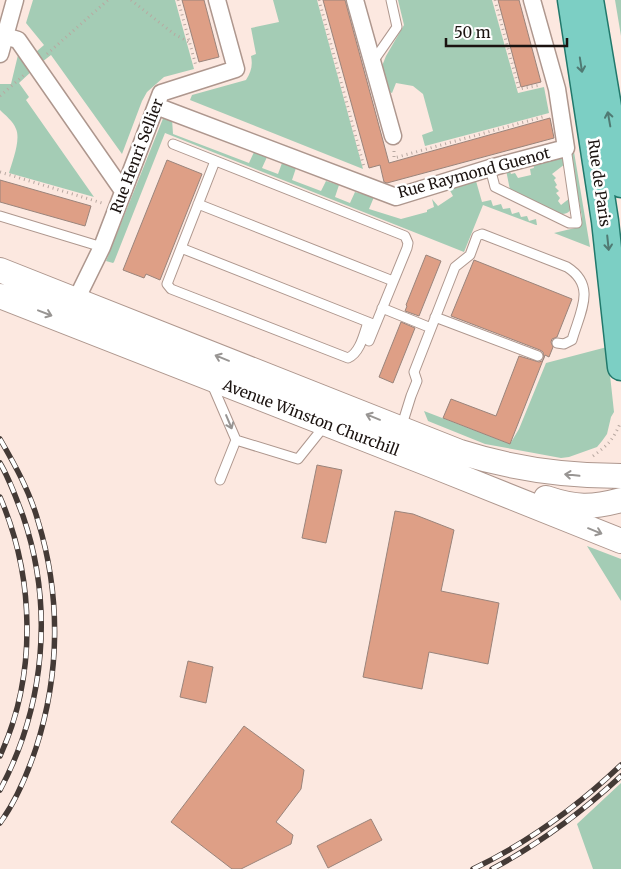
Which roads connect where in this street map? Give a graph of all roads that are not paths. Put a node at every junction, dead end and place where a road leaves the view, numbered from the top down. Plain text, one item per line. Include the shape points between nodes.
1 (15, 0) edge
2 (217, 0) edge
3 (355, 0) edge
4 (391, 0) edge
5 (532, 0) edge
6 (571, 0) edge
7 (590, 0) edge
8 (5, 36) junction
9 (0, 54) edge
10 (372, 64) junction
11 (156, 106) junction
12 (393, 136) road end
13 (173, 144) dead end
14 (566, 148) junction
15 (215, 161) junction
16 (490, 168) junction
17 (621, 184) edge
18 (123, 192) junction
19 (198, 204) junction
20 (0, 216) edge
21 (102, 247) junction
22 (181, 248) junction
23 (0, 270) edge
24 (393, 281) junction
25 (0, 296) edge
26 (76, 300) junction
27 (382, 308) junction
28 (435, 317) junction
29 (372, 324) junction
30 (431, 328) junction
31 (369, 341) dead end
32 (557, 343) dead end
33 (538, 356) dead end
34 (621, 367) edge
35 (209, 378) junction
36 (326, 424) junction
37 (401, 428) junction
38 (236, 440) junction
39 (436, 467) junction
40 (621, 476) edge
41 (220, 480) dead end
42 (621, 500) edge
43 (621, 541) edge

1 - 8 street
2 - 11 street, Rue Henri Sellier via 236,69 161,93
3 - 10 street
4 - 10 lane via 398,26
5 - 14 street, Rue Raymond Guenot via 555,81
6 -> 34 main road, Rue de Paris via 605,221
17 -> 7 main road, Rue de Paris
8 - 9 street
8 - 18 street via 18,40
10 - 12 street
11 - 16 street, Rue Raymond Guenot via 396,197
11 - 18 street, Rue Henri Sellier
13 - 15 lane
14 - 16 street, Rue Raymond Guenot
14 - 16 lane via 577,223 569,223 495,187
15 - 19 lane
15 - 24 lane via 405,236 407,248
18 - 21 street, Rue Henri Sellier
19 - 22 lane
19 - 24 lane
20 - 21 lane
21 - 26 street, Rue Henri Sellier
22 - 29 lane
22 - 29 lane via 168,284 171,289 348,358 354,355
23 - 26 main road, Avenue Winston Churchill
24 - 27 lane
25 -> 35 main road, Avenue Winston Churchill
37 -> 26 main road, Avenue Winston Churchill
27 - 29 lane
27 - 30 lane
28 - 30 lane
28 - 32 lane via 455,267 470,255 477,236 482,234 576,272 585,290 584,300 572,340
28 - 33 lane
29 - 31 lane
30 - 37 lane via 414,372 417,381
35 - 36 main road, Avenue Winston Churchill
35 -> 38 lane
36 - 38 lane via 298,459
36 - 39 main road, Avenue Winston Churchill
40 -> 37 main road, Avenue Winston Churchill via 577,475 514,467 460,452
38 - 41 lane
39 - 42 main road via 562,503 591,506
39 -> 43 main road, Avenue Winston Churchill

